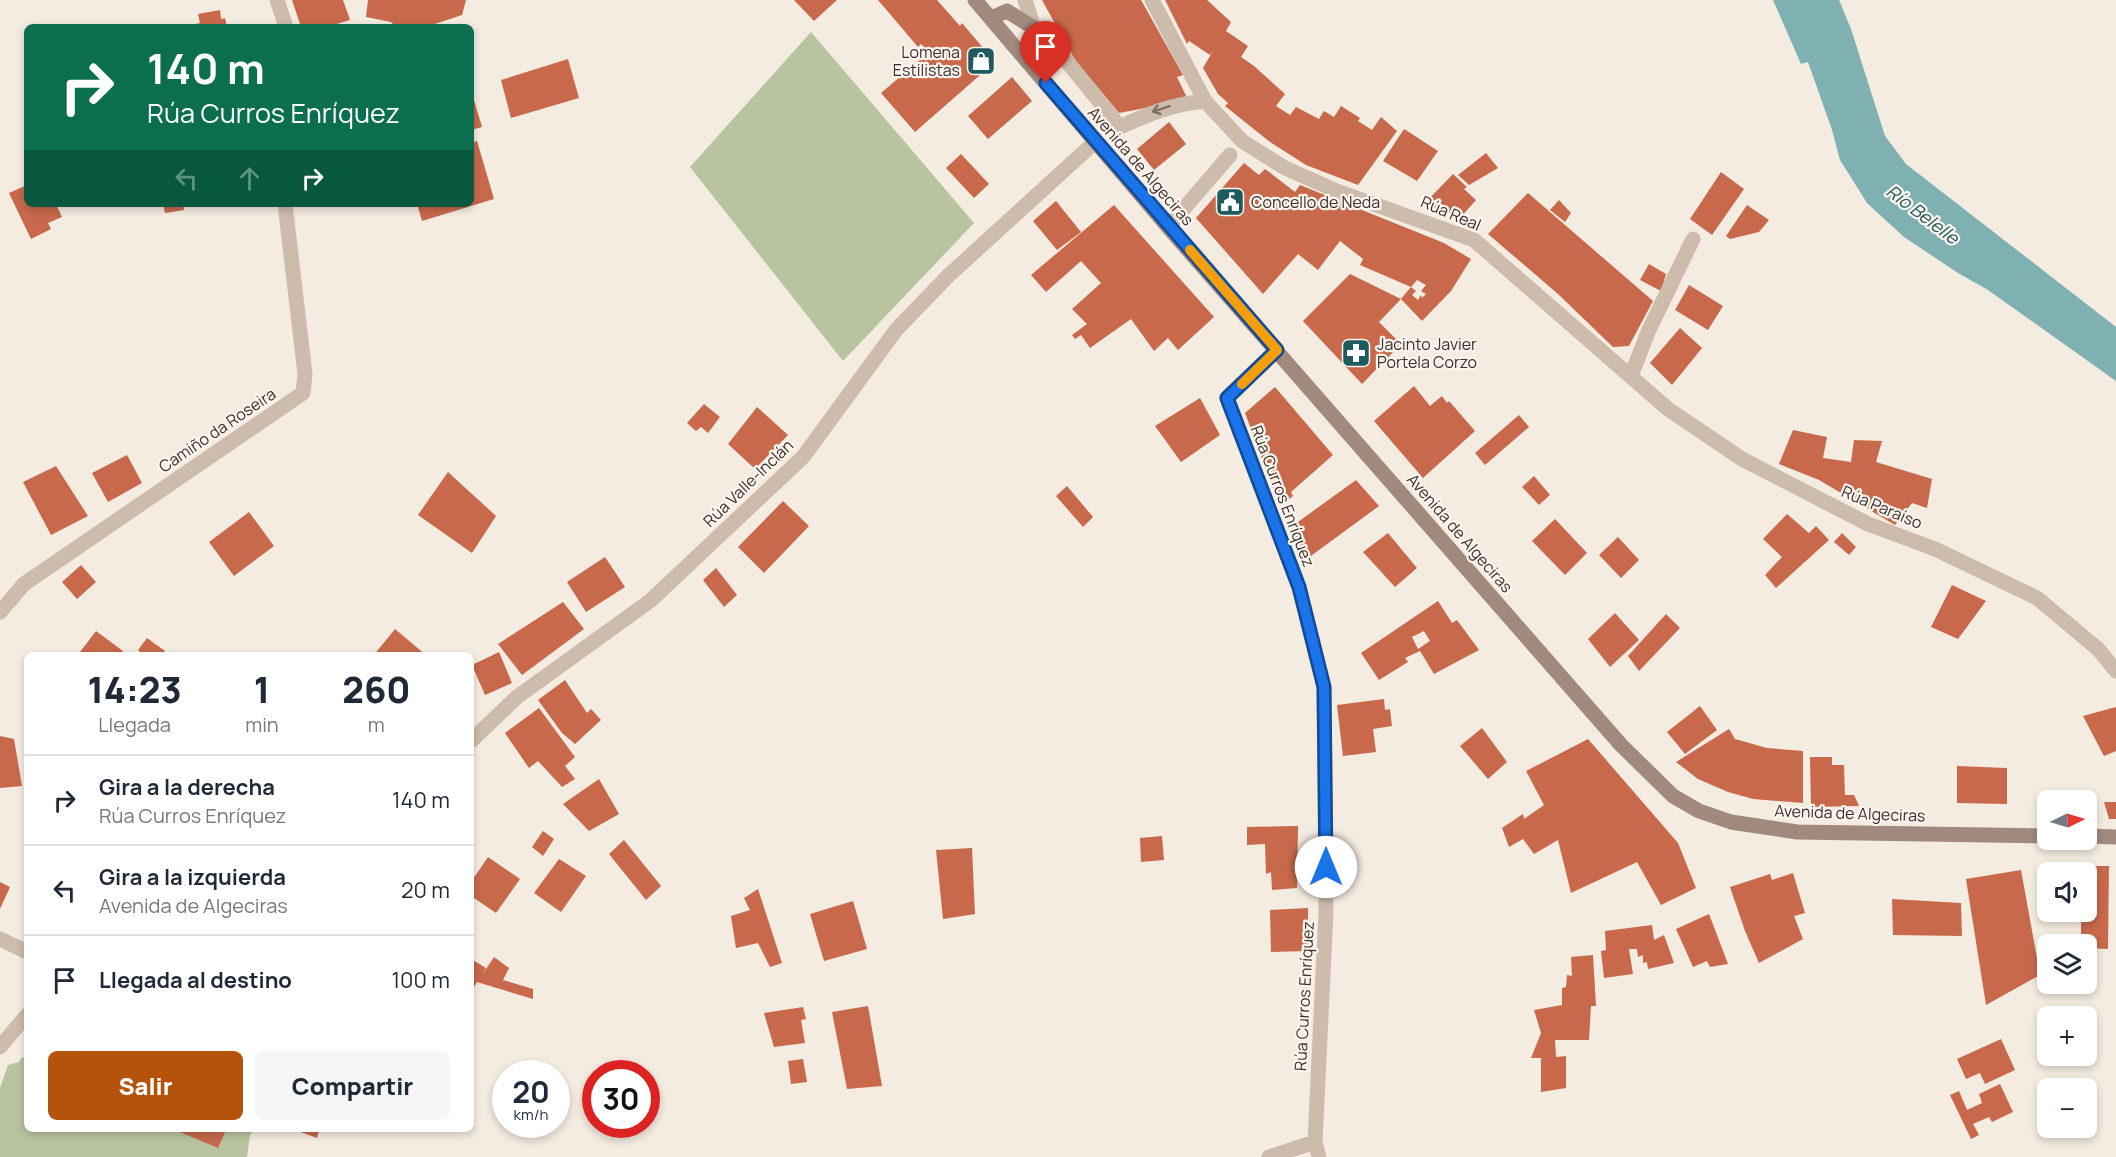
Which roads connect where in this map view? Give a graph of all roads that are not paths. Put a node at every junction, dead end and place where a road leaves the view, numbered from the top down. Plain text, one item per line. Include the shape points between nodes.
1 (277, 0) edge
2 (975, 0) edge
3 (1027, 0) edge
4 (1152, 0) edge
5 (991, 18) junction
6 (285, 24) edge
7 (1034, 28) junction
8 (1013, 44) junction
9 (1033, 68) junction
10 (1205, 101) junction
11 (1095, 142) junction
12 (1230, 155) dead end
13 (285, 207) edge
14 (1168, 227) junction
15 (1693, 239) dead end
16 (1277, 350) junction
17 (1631, 376) junction
18 (0, 612) edge
19 (2116, 671) edge
20 (474, 738) edge
21 (2037, 836) edge
22 (2097, 836) edge
23 (2116, 837) edge
24 (0, 939) edge
25 (24, 951) edge
26 (24, 1019) edge
27 (0, 1047) edge
28 (1317, 1149) edge
29 (1269, 1157) edge

1 - 6 street
2 - 5 main road, Avenida de Algeciras
3 - 7 street
4 - 10 street, Rúa Real
5 - 7 main road via 1007,11
5 - 8 main road, Avenida de Algeciras
7 - 8 main road
7 - 9 main road via 1039,50
10 -> 7 street via 1152,112 1120,127 1052,43
8 - 9 main road, Avenida de Algeciras
9 - 11 main road, Avenida de Algeciras
10 - 17 street, Rúa Real via 1242,141 1286,168 1337,191 1474,240
11 - 14 main road, Avenida de Algeciras
11 - 20 street, Rúa Valle-Inclán via 948,276 896,330 803,457 650,601 517,698
12 - 14 street
13 - 18 street, Camiño da Roseira via 305,374 303,393 24,584
14 - 16 main road, Avenida de Algeciras
15 - 17 street
16 - 21 main road, Avenida de Algeciras via 1622,745 1673,796 1699,811 1731,822 1797,832
16 - 28 street, Rúa Curros Enríquez via 1227,398 1299,587 1324,687 1326,912
17 - 19 street, Rúa Paraíso via 1668,409 1742,459 1868,524 1935,549 2037,598 2098,649
22 - 23 main road
24 - 25 street
26 - 27 street
28 - 29 street

